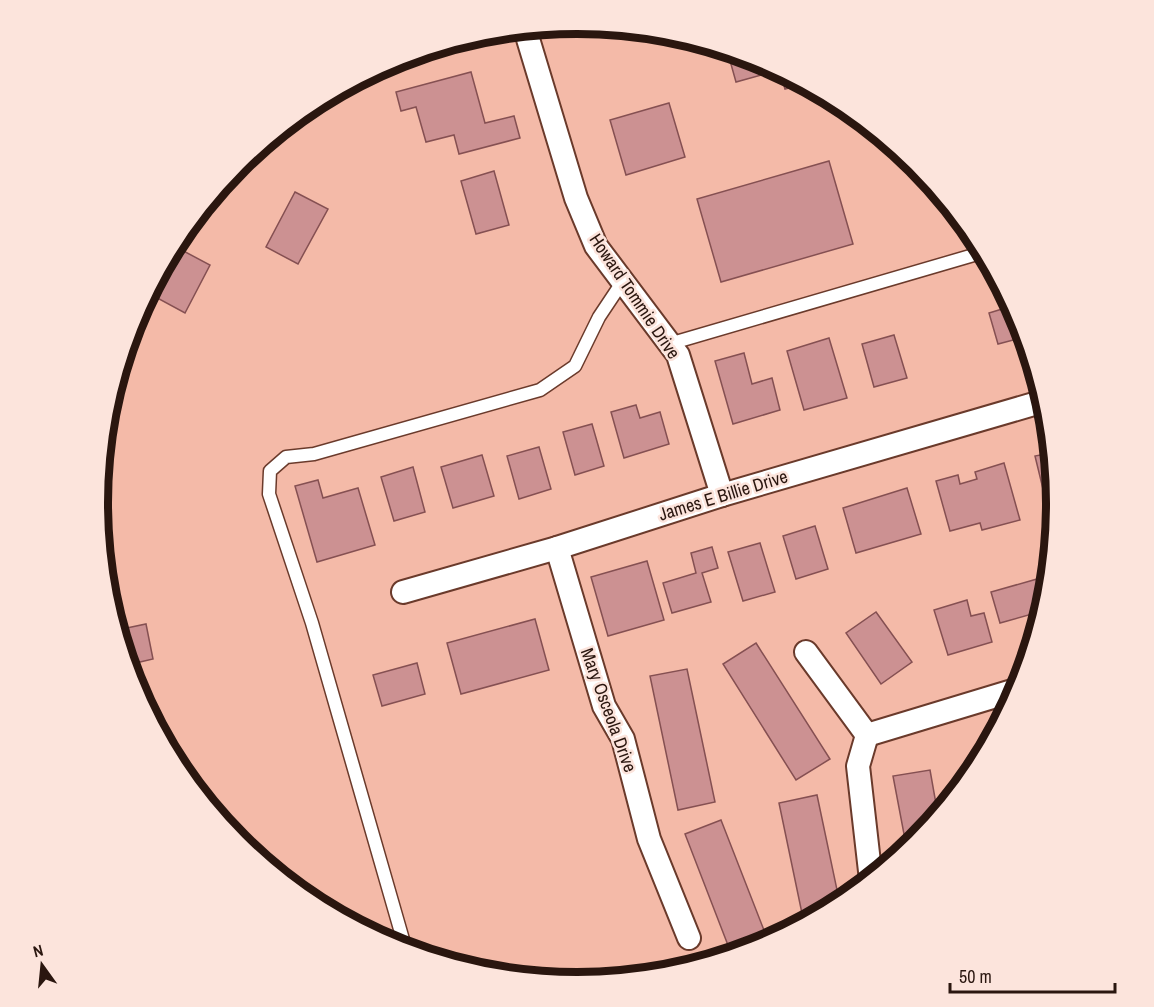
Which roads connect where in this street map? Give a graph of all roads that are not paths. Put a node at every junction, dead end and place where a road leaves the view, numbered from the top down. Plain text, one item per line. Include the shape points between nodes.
1 (528, 38) edge
2 (974, 255) edge
3 (623, 281) junction
4 (669, 344) junction
5 (1035, 403) edge
6 (722, 495) junction
7 (556, 548) junction
8 (403, 592) dead end
9 (806, 652) dead end
10 (1006, 693) edge
11 (867, 735) junction
12 (870, 870) edge
13 (689, 938) dead end
14 (403, 939) edge

1 - 3 street, Howard Tommie Drive via 576,198 596,246
2 - 4 lane
3 - 4 street, Howard Tommie Drive
3 - 14 lane via 599,317 575,366 540,390 314,454 286,457 270,471 269,494 312,623
4 - 6 street, Howard Tommie Drive via 678,355
5 - 6 street, James E Billie Drive
6 - 7 street, James E Billie Drive
7 - 8 street, James E Billie Drive
7 - 13 street, Mary Osceola Drive via 604,706 623,739 650,839
9 - 11 street
10 - 11 street
11 - 12 street via 858,766

